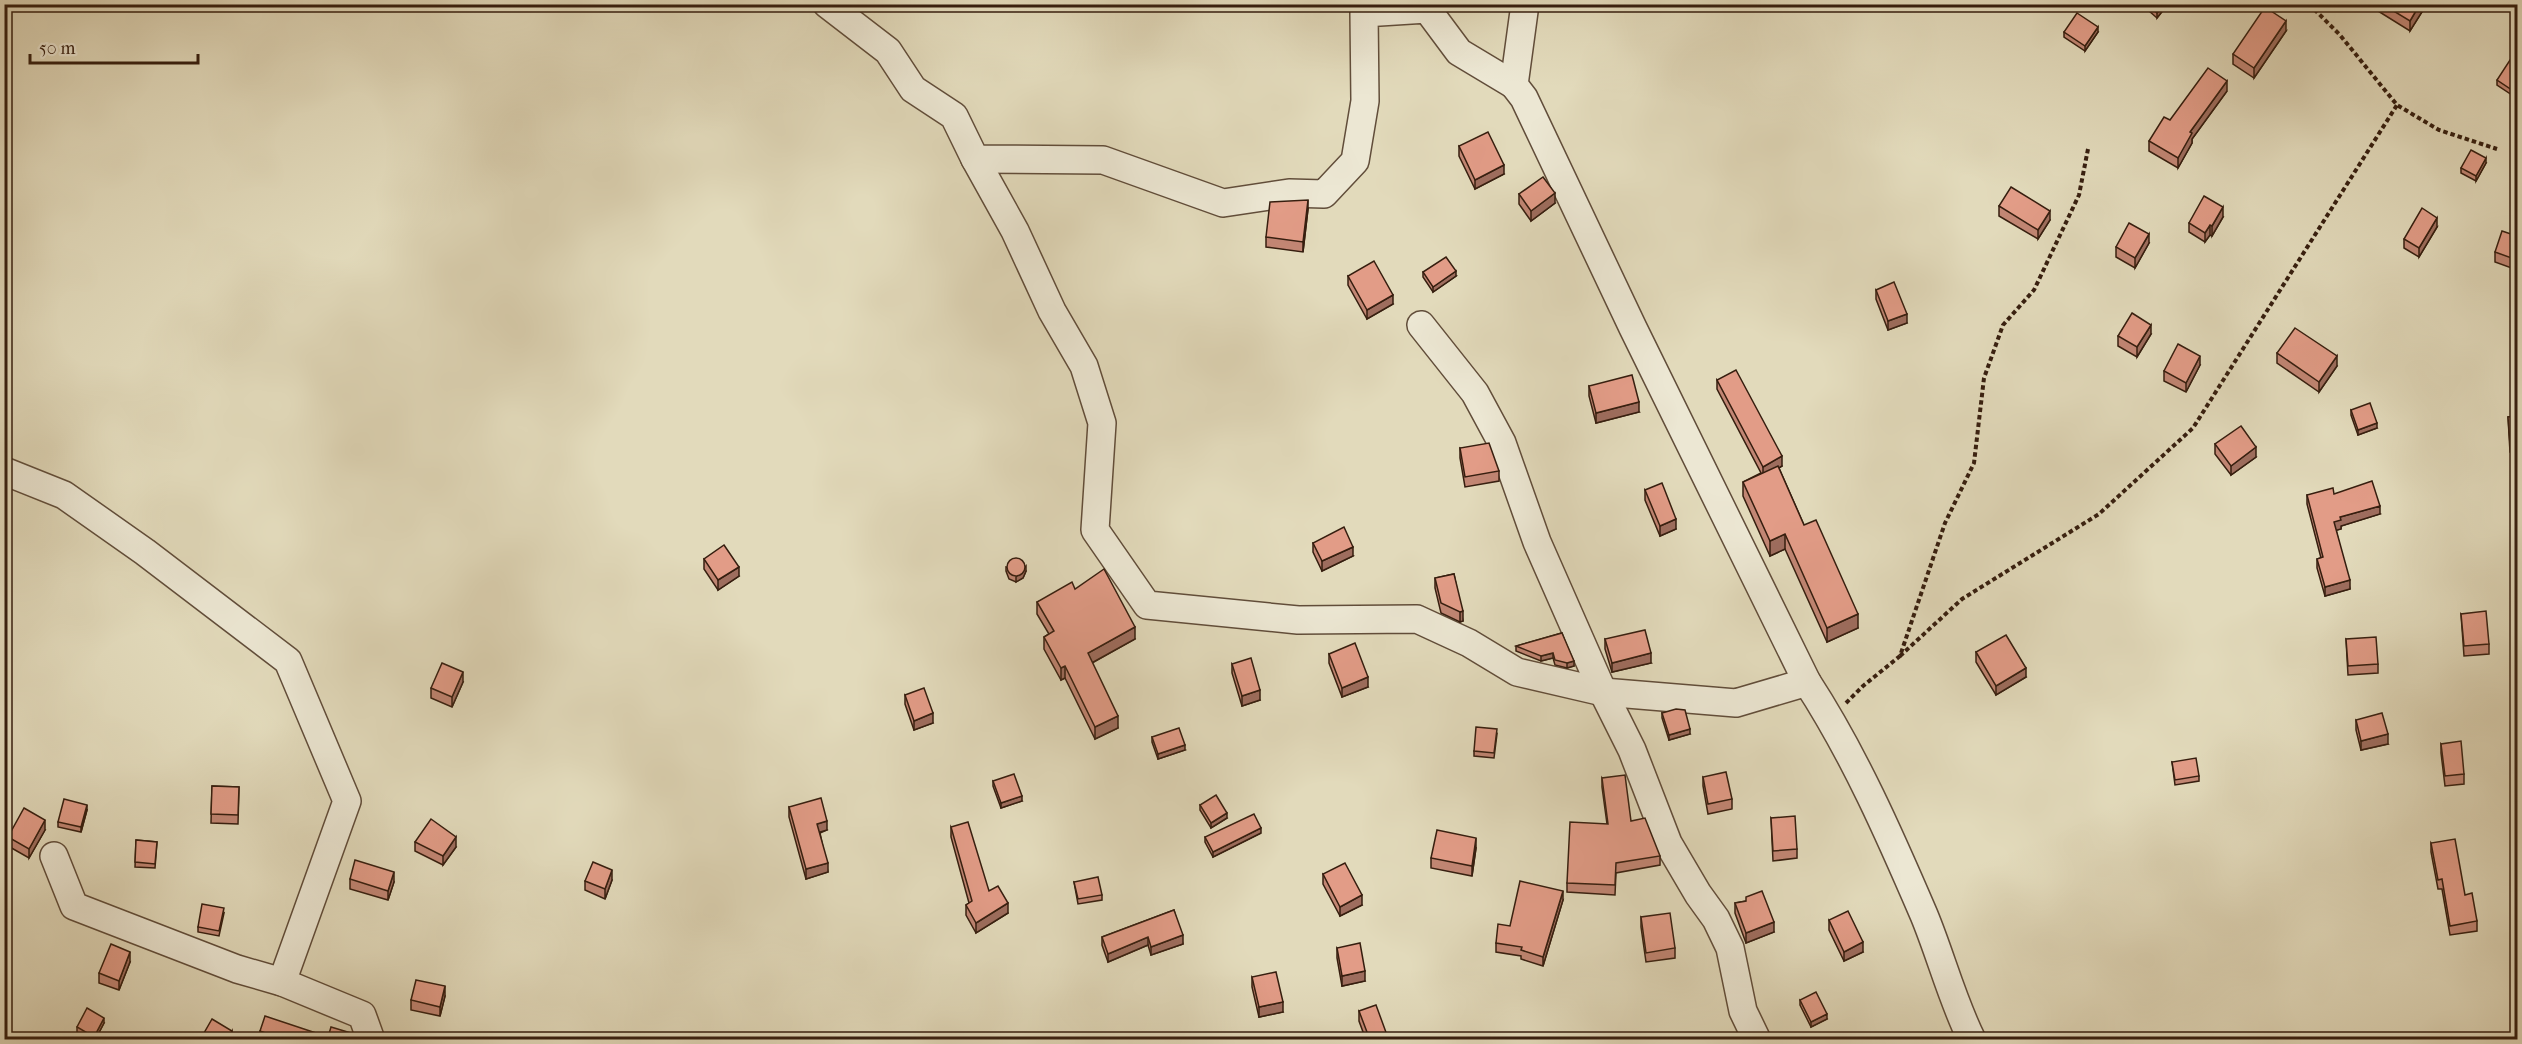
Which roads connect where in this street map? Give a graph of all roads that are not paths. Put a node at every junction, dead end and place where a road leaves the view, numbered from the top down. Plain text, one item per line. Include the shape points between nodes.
1 (827, 4) edge
2 (1525, 4) edge
3 (1514, 85) junction
4 (975, 159) junction
5 (1421, 325) dead end
6 (4, 471) edge
7 (1807, 682) junction
8 (1603, 692) junction
9 (54, 856) dead end
10 (282, 982) junction
11 (371, 1040) edge
12 (1757, 1040) edge
13 (1972, 1040) edge

1 - 4 street via 888,51 914,89 954,116
2 - 3 street
3 - 4 street via 1459,52 1427,9 1364,13 1365,101 1355,161 1324,194 1289,193 1223,203 1103,160
3 - 7 street via 1524,98
4 - 8 street via 1084,366 1102,423 1095,530 1147,605 1298,620 1417,619 1517,672
5 - 8 street via 1475,393 1502,443 1536,542
6 - 10 street via 64,495 288,661 347,801
7 - 8 street via 1736,703
7 - 13 street via 1831,719 1925,917
8 - 12 street via 1632,750 1668,843 1730,948 1743,1011
9 - 10 street via 74,906 237,969
10 - 11 street via 362,1015

